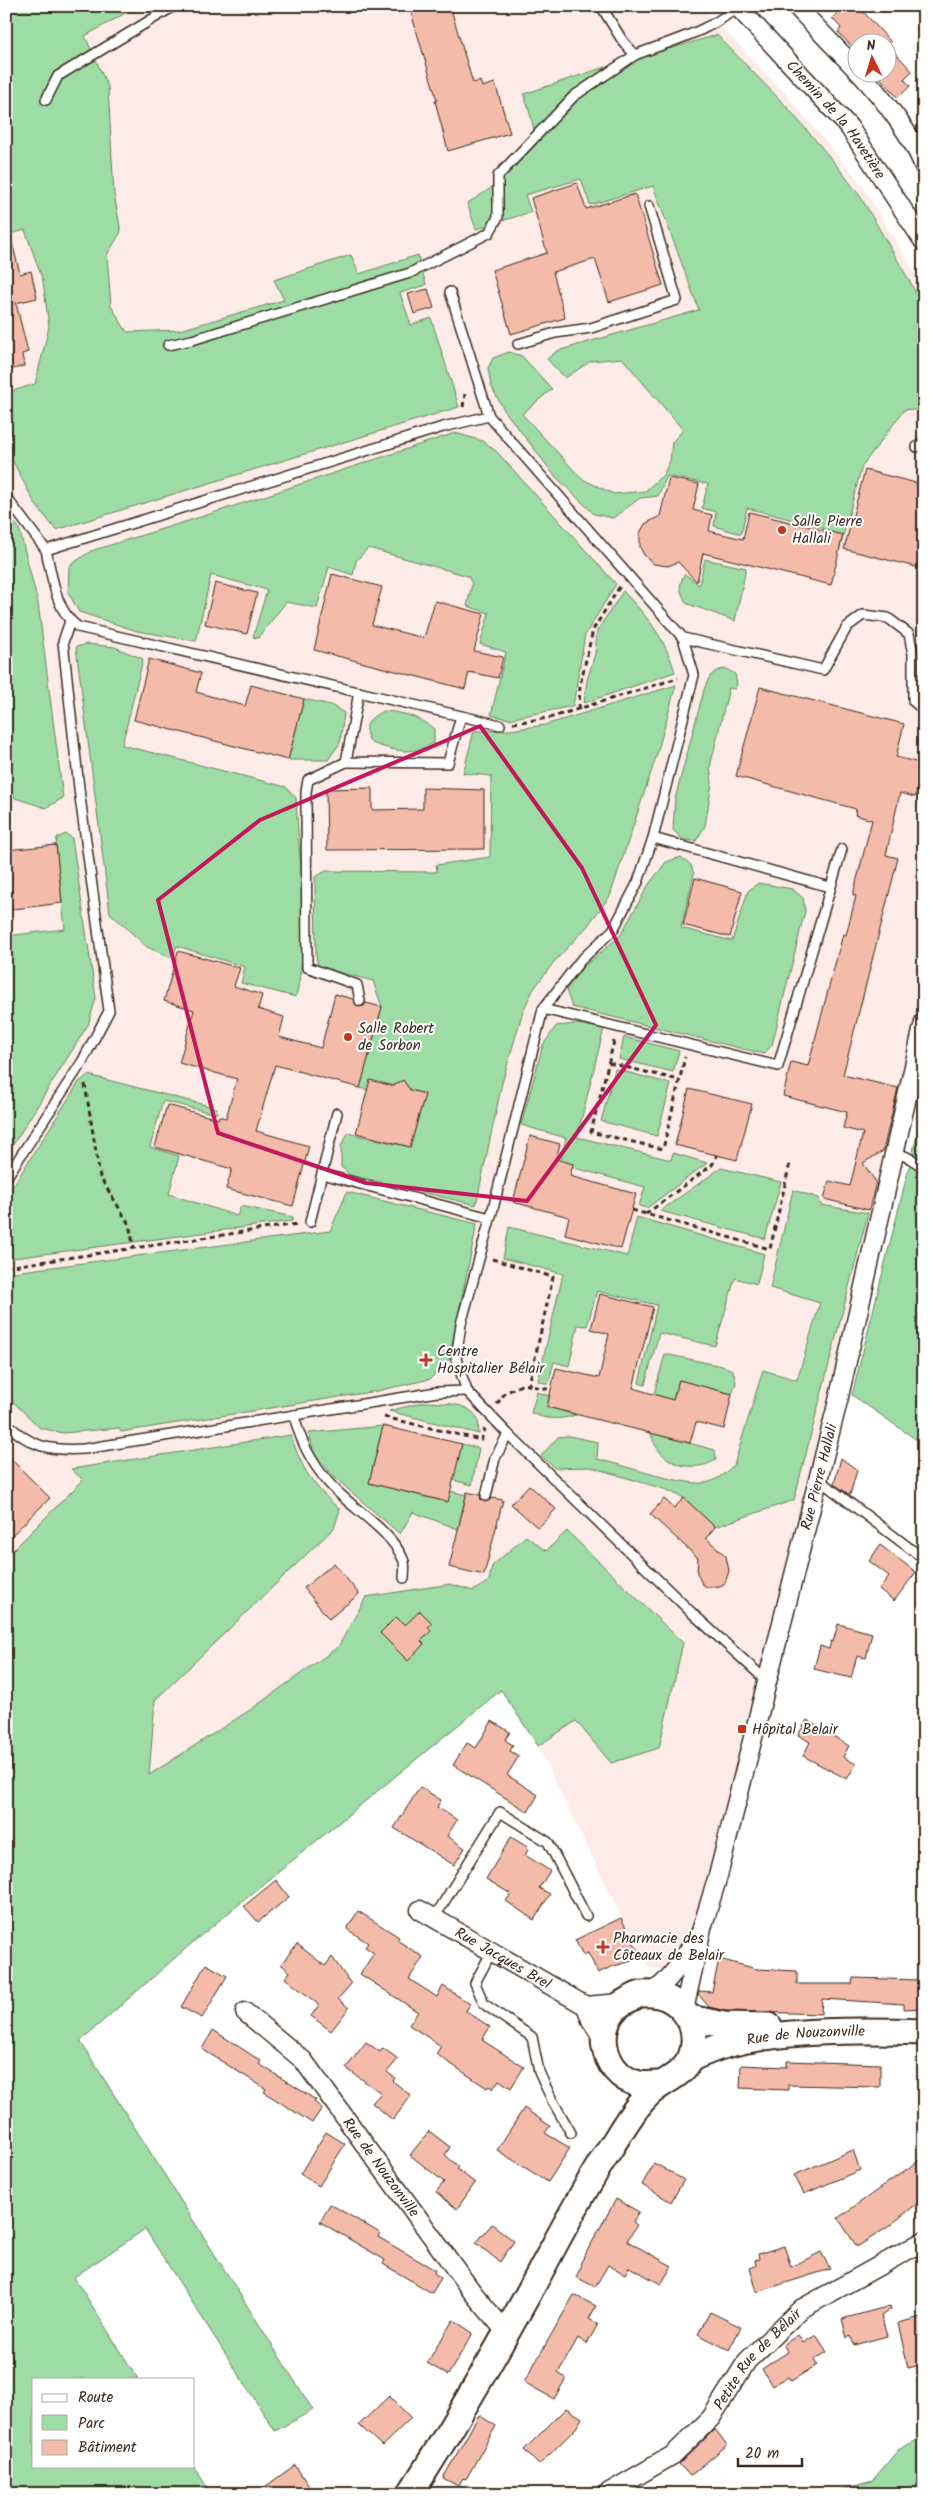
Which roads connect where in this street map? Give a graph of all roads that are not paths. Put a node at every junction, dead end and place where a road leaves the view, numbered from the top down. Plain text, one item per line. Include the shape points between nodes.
1 (174, 6) edge
2 (601, 6) edge
3 (737, 6) edge
4 (796, 6) edge
5 (635, 55) junction
6 (848, 61) edge
7 (867, 82) edge
8 (46, 100) dead end
9 (924, 167) edge
10 (649, 206) dead end
11 (923, 240) edge
12 (450, 292) dead end
13 (518, 344) dead end
14 (168, 345) dead end
15 (489, 416) junction
16 (6, 497) edge
17 (46, 550) junction
18 (70, 621) junction
19 (683, 638) junction
20 (359, 692) junction
21 (924, 710) edge
22 (461, 716) junction
23 (500, 726) road end
24 (346, 762) junction
25 (653, 838) junction
26 (842, 849) dead end
27 (830, 887) junction
28 (360, 1001) dead end
29 (542, 1009) junction
30 (924, 1022) edge
31 (337, 1113) dead end
32 (894, 1151) junction
33 (924, 1168) edge
34 (322, 1174) junction
35 (6, 1178) edge
36 (490, 1218) junction
37 (310, 1222) road end
38 (468, 1391) junction
39 (294, 1415) junction
40 (6, 1423) edge
41 (508, 1434) junction
42 (818, 1480) junction
43 (486, 1496) dead end
44 (924, 1559) edge
45 (404, 1578) dead end
46 (768, 1682) junction
47 (427, 1914) joint
48 (586, 1916) dead end
49 (702, 1928) junction
50 (492, 1951) junction
51 (650, 1994) junction
52 (620, 2003) junction
53 (586, 2006) junction
54 (245, 2012) dead end
55 (687, 2014) junction
56 (879, 2030) junction
57 (924, 2032) edge
58 (604, 2040) junction
59 (690, 2058) junction
60 (619, 2074) junction
61 (658, 2084) junction
62 (571, 2132) dead end
63 (598, 2166) junction
64 (924, 2242) edge
65 (507, 2333) junction
66 (410, 2494) edge
67 (606, 2494) edge

1 - 8 lane via 58,76
2 - 5 lane
3 - 5 lane via 729,15
3 - 11 street, Chemin de la Havetière via 849,127
4 - 6 street
5 - 14 lane via 574,96 498,176 498,217 489,233 410,272
7 - 9 street via 919,153
10 - 13 lane via 677,300 591,328 555,333
12 - 15 lane
15 - 17 lane
15 - 19 lane
16 - 17 lane
17 - 18 lane via 56,593
18 - 20 lane via 78,627
18 - 35 lane via 63,642 109,1010 82,1062
19 - 21 lane via 823,670 847,627 864,615 888,618 908,634 913,654 913,701
19 - 25 lane via 694,675
20 - 22 lane
20 - 24 lane
22 - 23 lane
22 - 24 lane via 448,763
24 - 28 lane via 308,780 307,967 357,985
25 - 27 lane
25 - 29 lane via 638,882 613,930 580,961
26 - 27 lane
27 - 29 lane via 778,1066
29 - 36 lane
30 - 32 street, Rue Pierre Hallali
31 - 34 lane
32 - 33 lane
32 - 42 street, Rue Pierre Hallali
34 - 36 lane
34 - 37 lane
36 - 38 lane via 461,1324 456,1359
38 - 39 lane via 436,1392
38 - 41 lane
39 - 40 lane via 61,1450 37,1446
39 - 45 lane via 298,1434 311,1461 330,1484 387,1537 404,1560
41 - 43 lane via 495,1458
41 - 46 lane via 692,1613
42 - 44 lane
42 - 46 street, Rue Pierre Hallali
46 - 49 street, Rue Pierre Hallali
47 - 48 lane via 500,1812 548,1842
47 - 50 street, Rue Jacques Brel
49 - 51 street, Rue Pierre Hallali via 675,1972
49 - 55 street, Rue Pierre Hallali
50 - 53 street, Rue Jacques Brel
50 - 62 lane via 475,1983 484,2004 532,2037 539,2072
51 - 52 main road via 641,1994
51 - 55 main road via 675,2002
52 - 53 street
52 - 58 main road via 606,2023
53 - 58 street
54 - 65 street, Rue de Nouzonville via 303,2060 473,2292
55 - 56 main road via 724,2025 836,2025
55 - 59 main road via 695,2040
56 - 57 main road, Rue de Nouzonville
56 - 59 main road, Rue de Nouzonville via 768,2037 727,2045
58 - 60 main road via 605,2053
59 - 61 main road via 681,2072
60 - 61 main road via 639,2084
60 - 63 main road via 622,2101 617,2124
61 - 63 main road via 636,2108
63 - 65 main road
64 - 67 street, Petite Rue de Bélair via 801,2309 747,2361 710,2418 673,2454
65 - 66 main road

